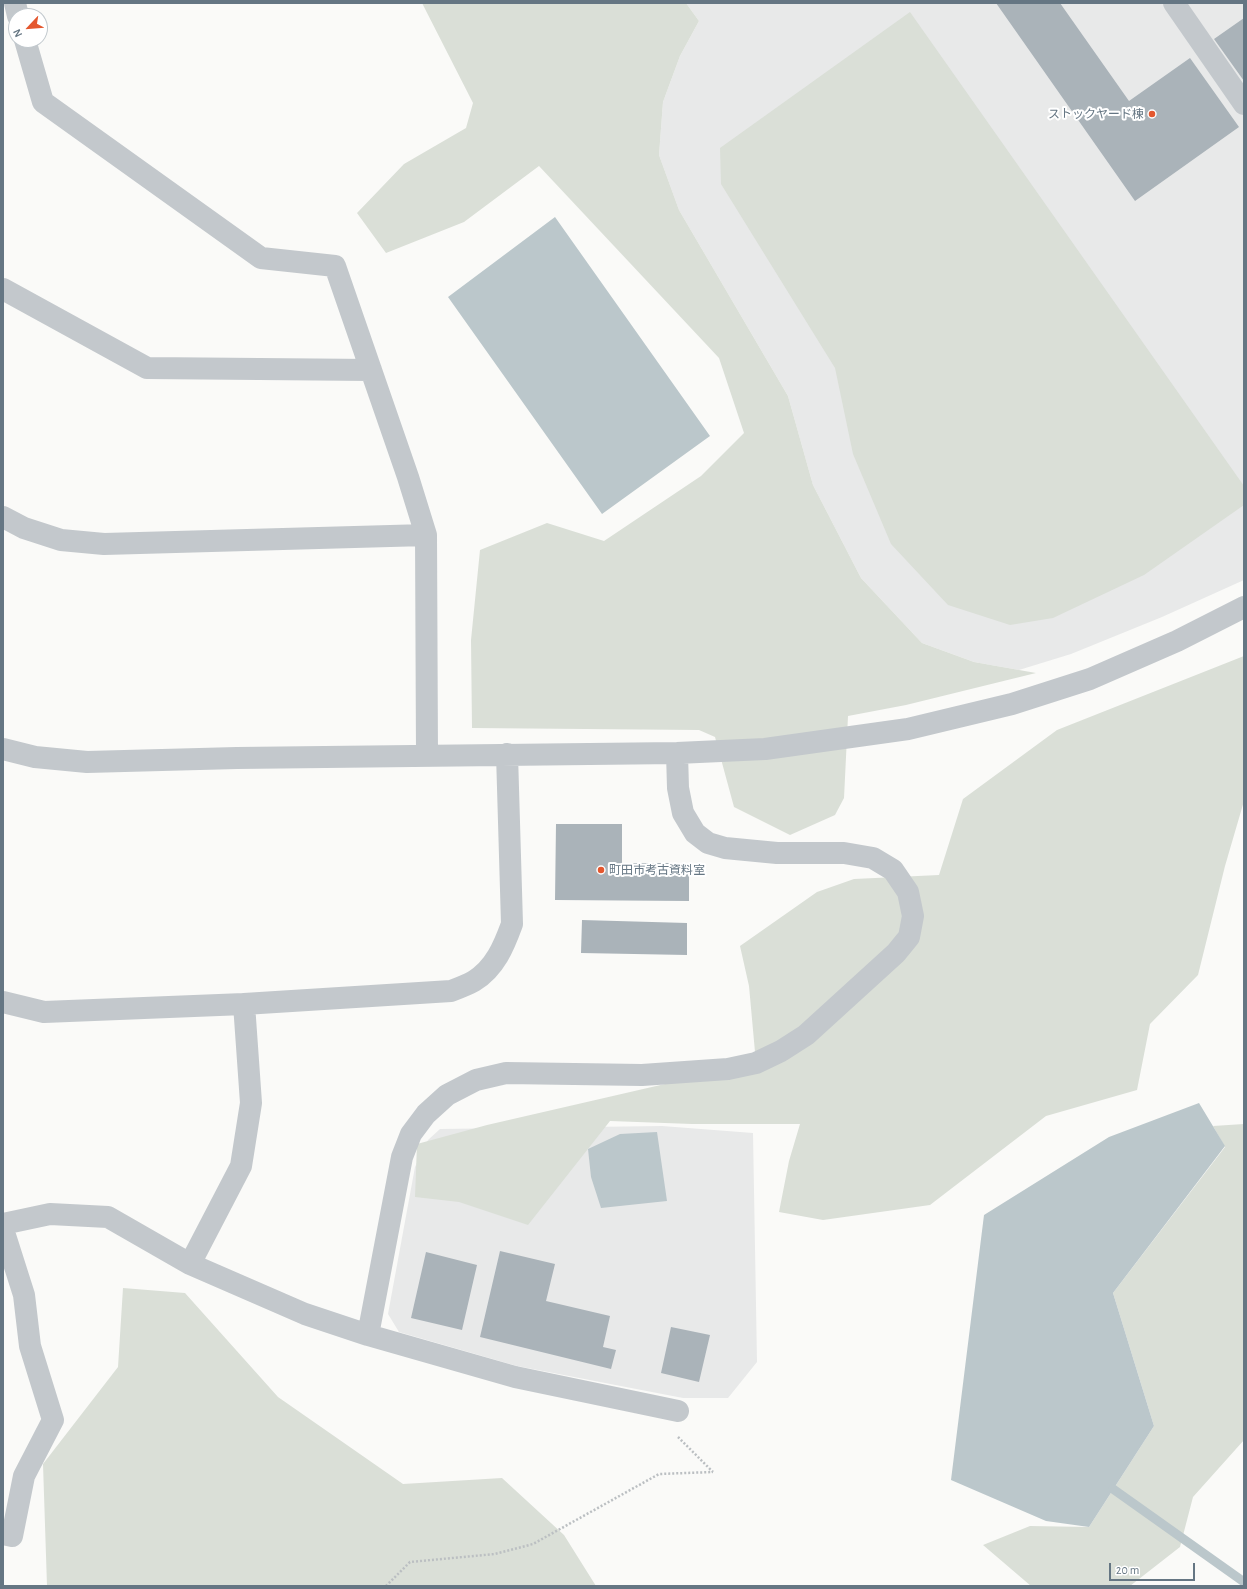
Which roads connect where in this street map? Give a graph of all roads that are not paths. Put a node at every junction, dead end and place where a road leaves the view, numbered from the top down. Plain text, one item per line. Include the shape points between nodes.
1 (1174, 3) edge
2 (27, 48) edge
3 (1244, 104) edge
4 (3, 289) edge
5 (371, 370) junction
6 (3, 516) edge
7 (426, 535) junction
8 (1244, 607) edge
9 (3, 749) edge
10 (677, 753) junction
11 (507, 754) junction
12 (427, 755) junction
13 (3, 1002) edge
14 (244, 1004) junction
15 (3, 1224) edge
16 (3, 1229) edge
17 (190, 1264) junction
18 (368, 1335) junction
19 (678, 1411) dead end
20 (3, 1534) edge

1 - 3 street
2 - 5 street via 43,102 262,258 335,266
4 - 5 street via 147,368
5 - 7 street
6 - 7 street via 24,528 61,540 104,544
7 - 12 street
8 - 10 street via 1090,679 1012,704 908,729 765,749
9 - 12 street via 35,757 87,762
10 - 11 street
10 - 18 street via 678,788 683,813 695,832 708,843 725,848 844,853 873,858 893,870 908,892 913,916 909,937 896,953 806,1035 756,1063 728,1069 642,1075 506,1073 476,1080 447,1095 426,1114 411,1134 402,1157
11 - 12 street
11 - 14 street via 512,924 504,946 494,962 475,980 451,991
13 - 14 street via 44,1012
14 - 17 street via 251,1103 241,1166
15 - 17 street via 50,1214 108,1217
16 - 20 street via 24,1295 30,1346 54,1420 24,1476 12,1536
17 - 18 street via 305,1314
18 - 19 street via 516,1377

